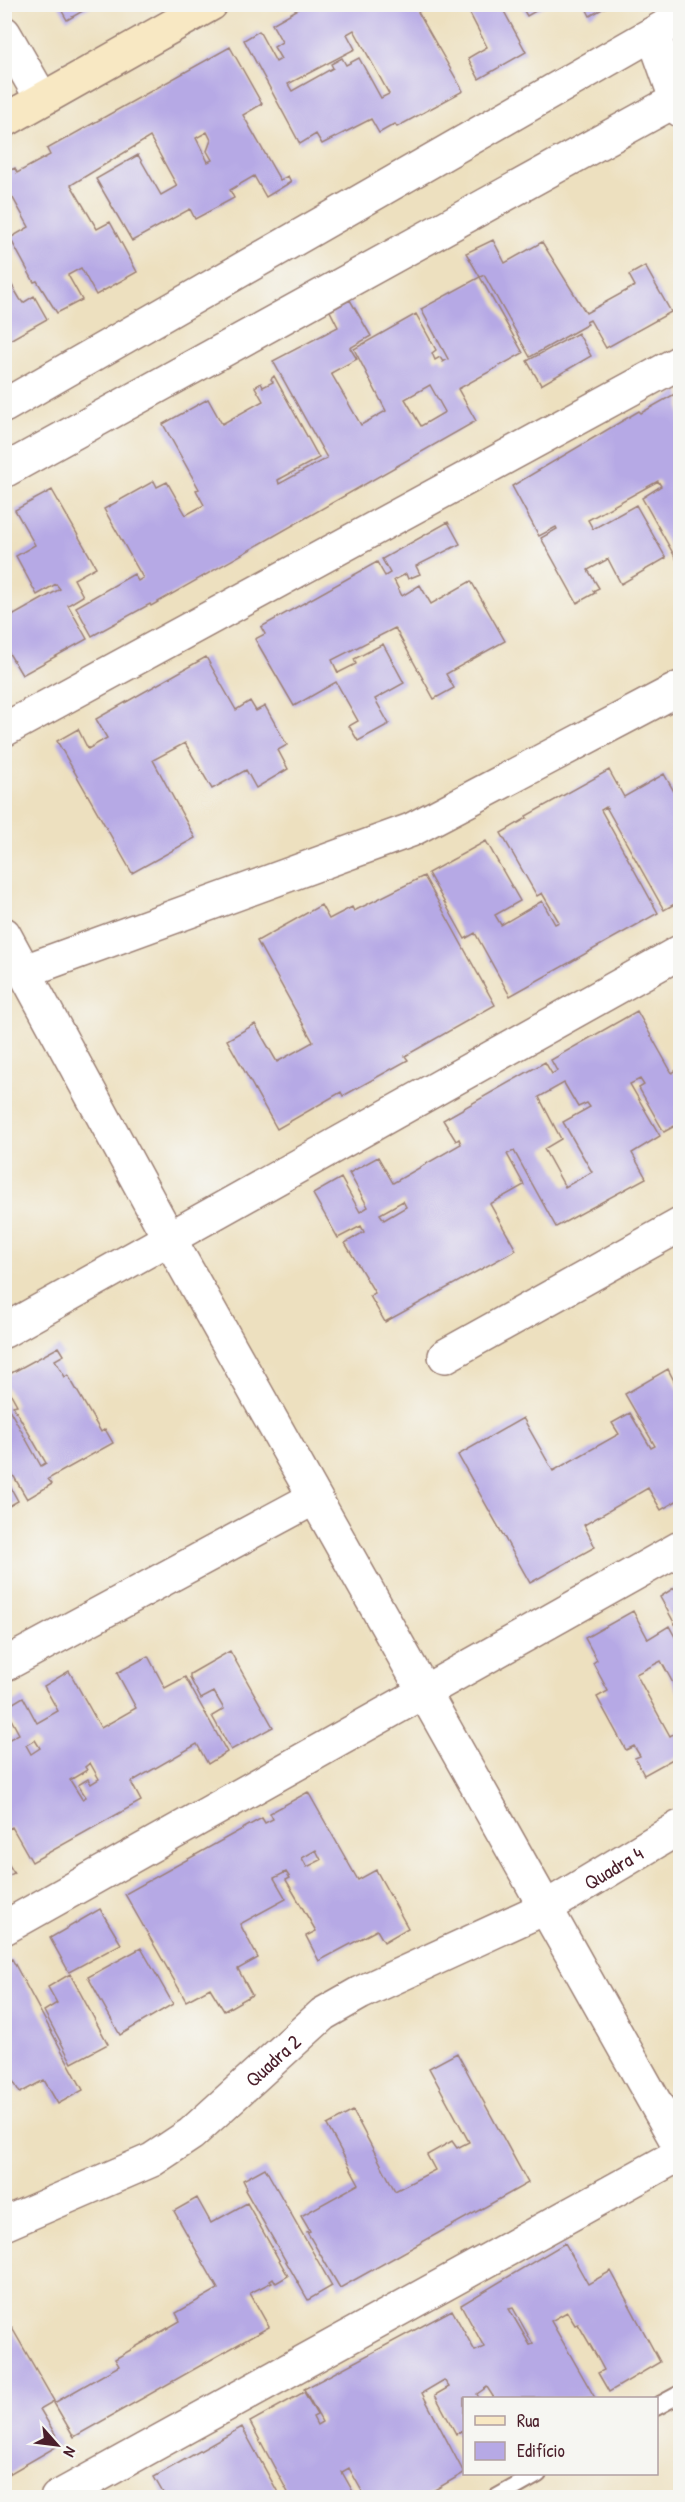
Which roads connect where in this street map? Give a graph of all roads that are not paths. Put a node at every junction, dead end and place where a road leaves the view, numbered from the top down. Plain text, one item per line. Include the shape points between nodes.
1 (211, 4) edge
2 (667, 26) edge
3 (4, 33) edge
4 (42, 99) junction
5 (679, 103) edge
6 (4, 121) edge
7 (681, 362) edge
8 (4, 406) edge
9 (4, 471) edge
10 (681, 688) edge
11 (4, 730) edge
12 (4, 934) edge
13 (681, 952) edge
14 (25, 972) junction
15 (681, 1225) edge
16 (169, 1238) junction
17 (9, 1319) edge
18 (445, 1356) dead end
19 (314, 1498) junction
20 (681, 1548) edge
21 (4, 1665) edge
22 (423, 1692) junction
23 (681, 1827) edge
24 (547, 1907) junction
25 (4, 1928) edge
26 (681, 2147) edge
27 (681, 2154) edge
28 (4, 2224) edge
29 (681, 2394) edge
30 (658, 2406) edge
31 (536, 2475) edge
32 (57, 2498) edge
33 (496, 2498) edge

1 - 4 street
2 - 5 street
2 - 8 street
3 - 4 street
4 - 6 street
5 - 9 street
7 - 11 street
10 - 14 street via 411,830
12 - 14 street
13 - 16 street
14 - 16 street
15 - 18 street
16 - 17 street
16 - 19 street
19 - 21 street
19 - 22 street
20 - 22 street
22 - 24 street
22 - 25 street
23 - 24 street, Quadra 4
24 - 26 street
24 - 28 street, Quadra 2 via 332,2009 191,2134 152,2160
27 - 32 street
29 - 30 lane
31 - 33 lane

